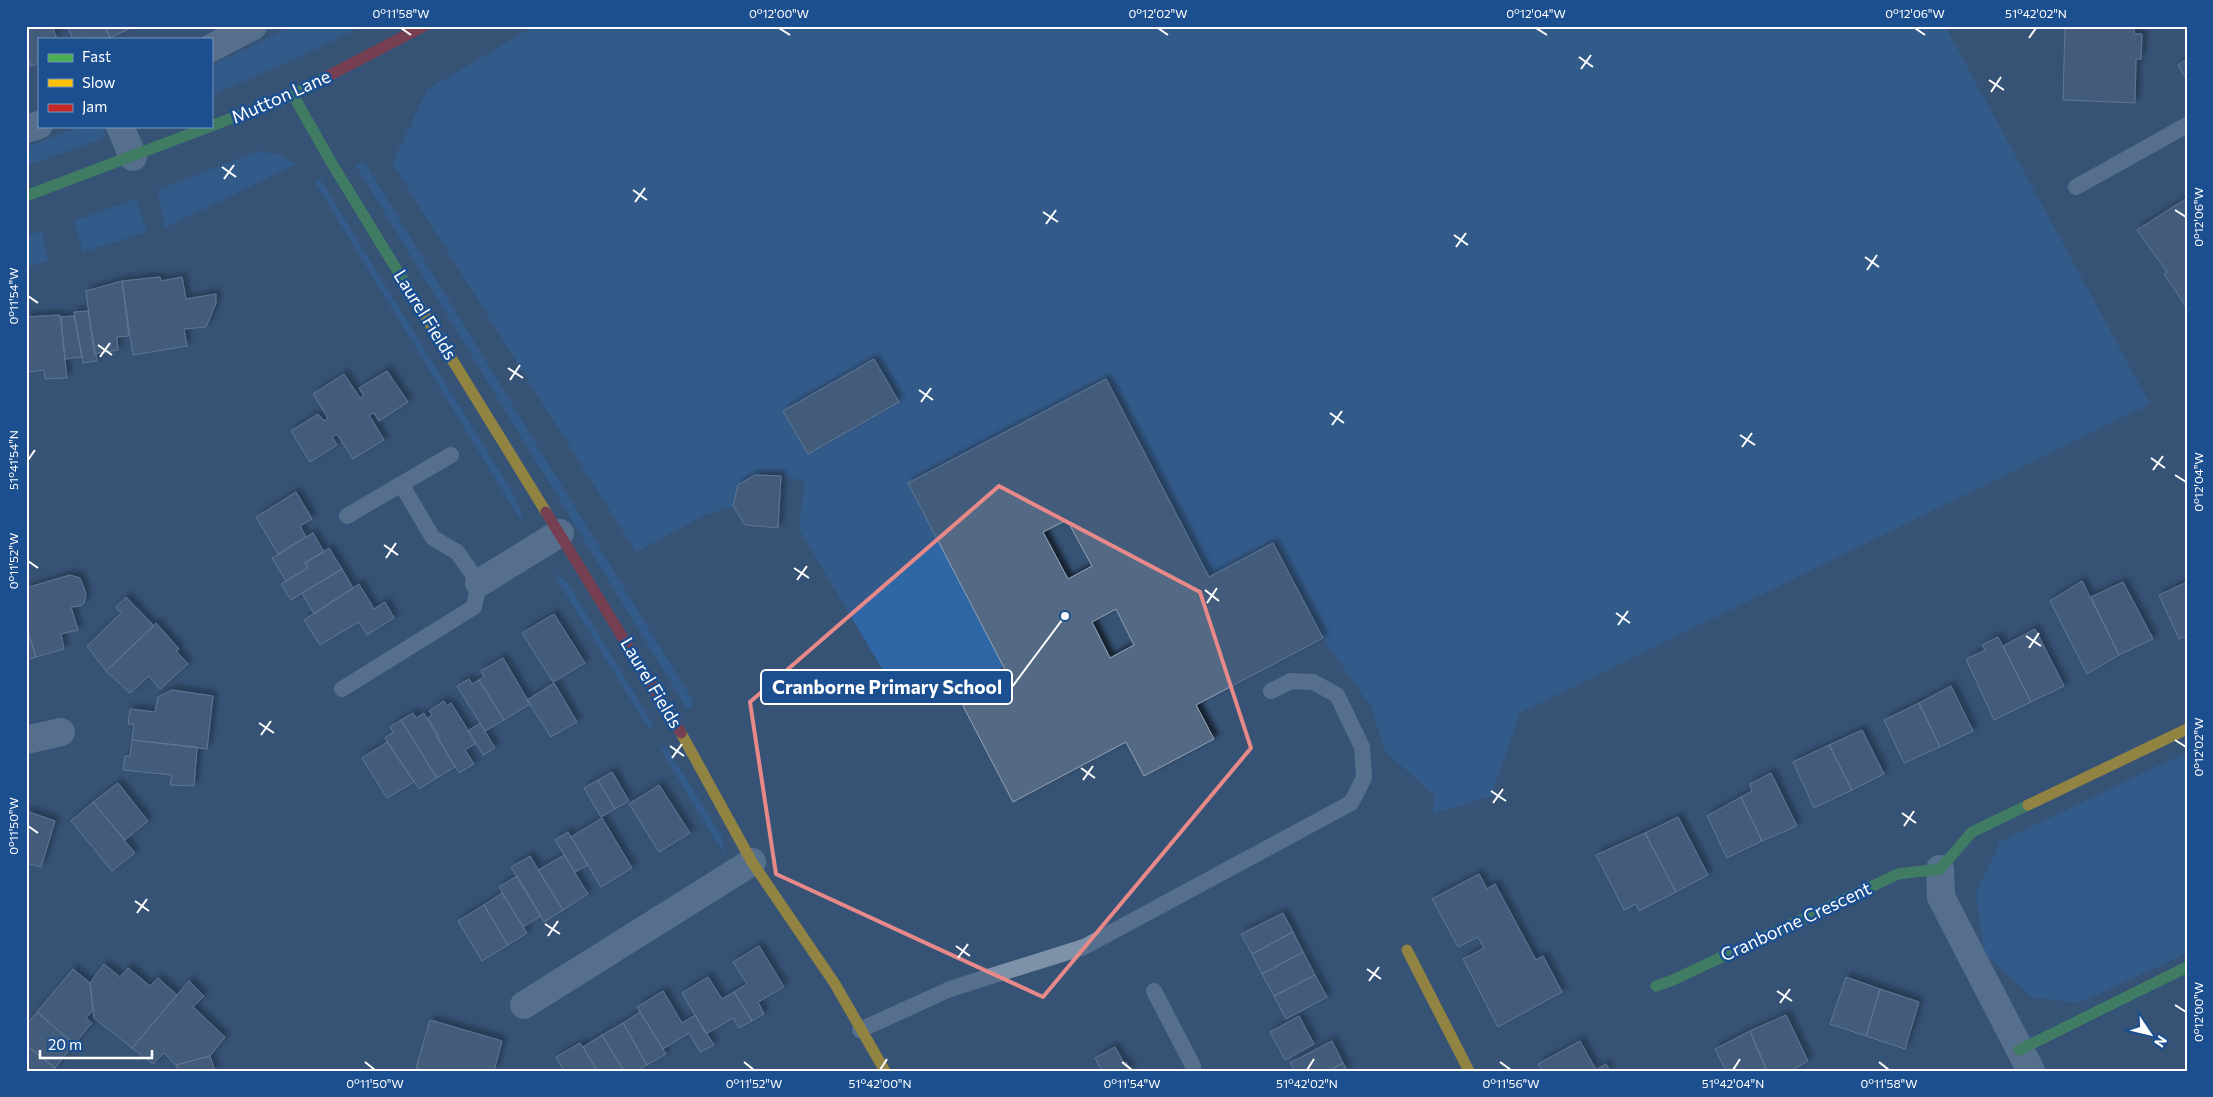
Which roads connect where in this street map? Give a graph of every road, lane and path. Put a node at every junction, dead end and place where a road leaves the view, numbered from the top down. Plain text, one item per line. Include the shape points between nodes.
1 (253, 26) edge
2 (424, 26) edge
3 (212, 47) edge
4 (293, 95) junction
5 (38, 125) edge
6 (2187, 125) edge
7 (212, 126) edge
8 (121, 128) edge
9 (208, 128) edge
10 (26, 129) edge
11 (133, 157) junction
12 (2076, 187) dead end
13 (26, 196) edge
14 (451, 455) dead end
15 (401, 484) junction
16 (347, 516) dead end
17 (560, 533) junction
18 (479, 583) junction
19 (342, 689) dead end
20 (1271, 691) dead end
21 (2187, 729) edge
22 (60, 732) dead end
23 (26, 740) edge
24 (752, 862) junction
25 (1940, 869) junction
26 (1407, 950) dead end
27 (2187, 967) edge
28 (1656, 986) dead end
29 (1154, 991) dead end
30 (524, 1005) dead end
31 (860, 1030) junction
32 (2025, 1060) edge
33 (885, 1071) edge
34 (1193, 1071) edge
35 (1469, 1071) edge

1 - 3 street
2 - 4 street, Mutton Lane
4 - 7 street, Mutton Lane
4 - 17 street, Laurel Fields
5 - 10 street
6 - 12 lane
8 - 11 street
9 - 11 street, Mutton Lane
11 - 13 street, Mutton Lane
14 - 15 lane
15 - 16 lane
15 - 18 lane via 432,538 456,552
17 - 18 street
17 - 24 street, Laurel Fields via 678,728
18 - 19 lane via 474,607
20 - 31 lane via 1291,681 1313,682 1337,695 1362,748 1364,778 1351,803 1084,946 950,989
21 - 25 street via 1972,832
22 - 23 street
24 - 30 street
24 - 31 street, Laurel Fields via 836,984
25 - 28 street, Cranborne Crescent via 1898,874
25 - 32 street via 1941,897
26 - 35 street
27 - 32 street
29 - 34 lane via 1194,1066
31 - 33 street, Laurel Fields

